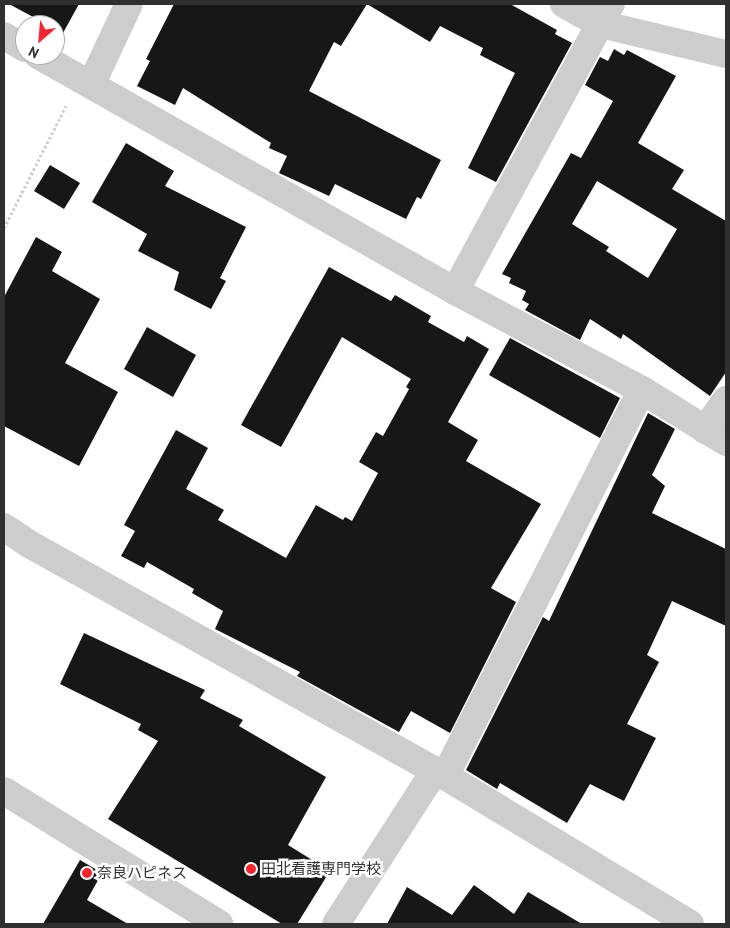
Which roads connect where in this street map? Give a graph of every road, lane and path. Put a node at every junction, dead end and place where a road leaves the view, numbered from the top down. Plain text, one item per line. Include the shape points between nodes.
1 (129, 4) edge
2 (564, 4) edge
3 (605, 14) edge
4 (4, 36) edge
5 (15, 42) edge
6 (726, 54) edge
7 (55, 65) edge
8 (85, 82) junction
9 (4, 228) edge
10 (455, 291) junction
11 (642, 390) junction
12 (726, 400) edge
13 (715, 436) edge
14 (4, 526) edge
15 (440, 774) junction
16 (4, 791) edge
17 (219, 924) edge
18 (336, 924) edge
19 (690, 924) edge

1 - 8 street
2 - 3 street
3 - 6 street
3 - 10 street
4 - 5 street
7 - 8 street
8 - 9 path
8 - 10 street
10 - 11 street
11 - 13 street
11 - 15 street
12 - 13 street
14 - 15 street via 39,550
15 - 18 street
15 - 19 street
16 - 17 street

